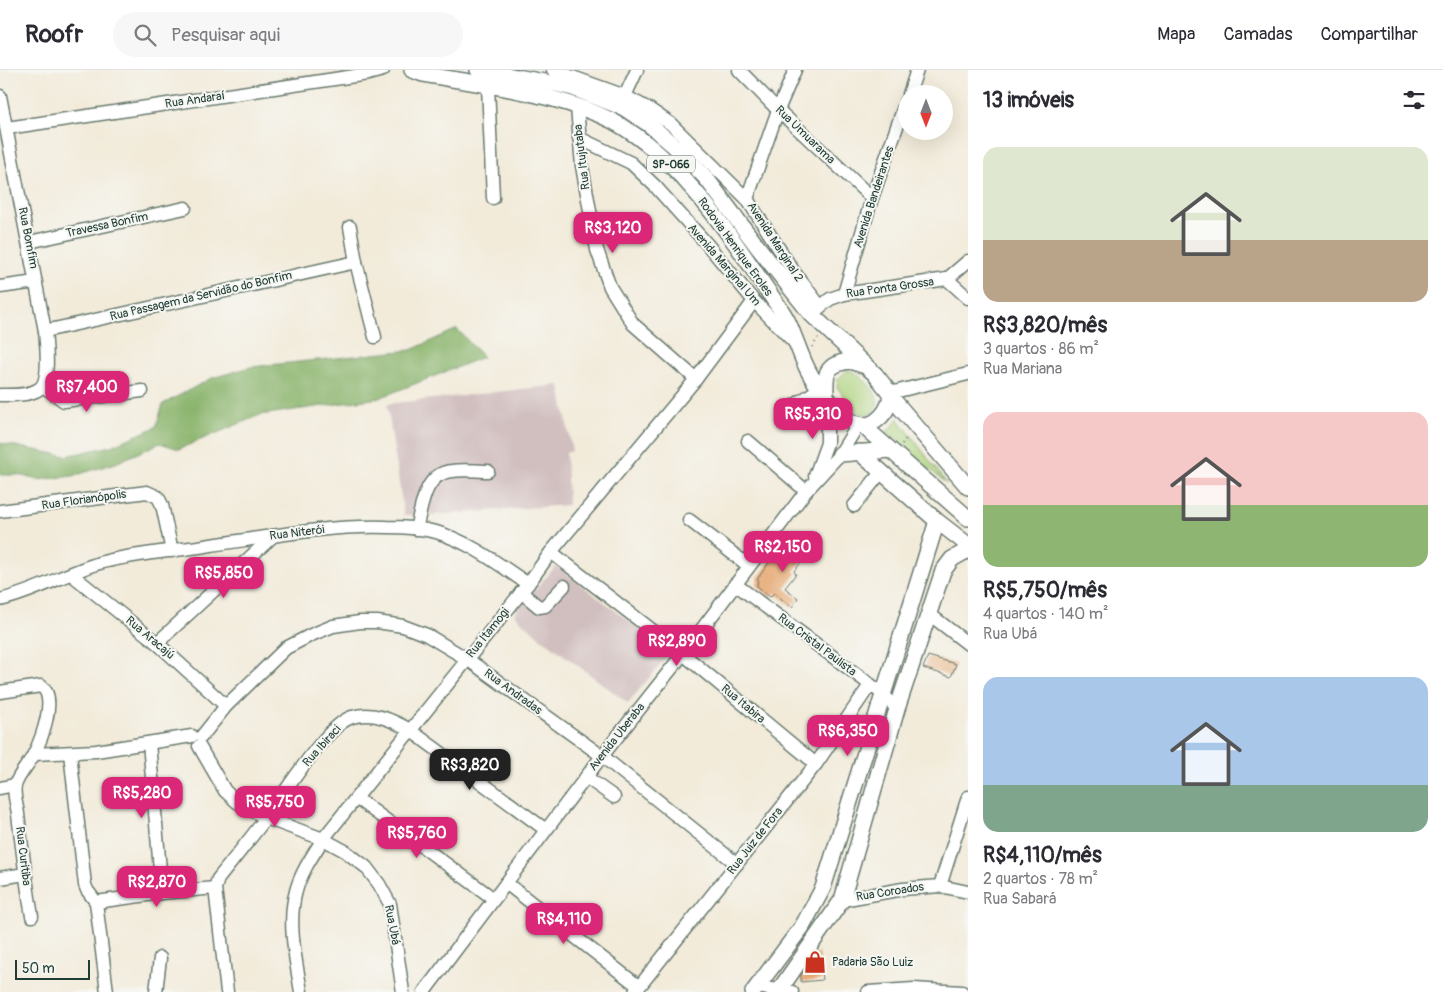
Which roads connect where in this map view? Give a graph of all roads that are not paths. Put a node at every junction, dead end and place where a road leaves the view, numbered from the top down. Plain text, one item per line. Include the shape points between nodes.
1 (382, 70) edge
2 (412, 70) edge
3 (478, 70) edge
4 (553, 70) edge
5 (637, 70) edge
6 (739, 70) edge
7 (796, 70) edge
8 (917, 70) edge
9 (912, 85) edge
10 (488, 86) junction
11 (0, 96) edge
12 (625, 96) junction
13 (577, 107) junction
14 (778, 110) junction
15 (898, 123) edge
16 (6, 128) junction
17 (579, 138) junction
18 (492, 198) dead end
19 (872, 198) junction
20 (747, 199) junction
21 (185, 208) dead end
22 (350, 227) dead end
23 (29, 242) junction
24 (968, 261) edge
25 (356, 262) junction
26 (947, 279) junction
27 (36, 282) junction
28 (0, 287) edge
29 (844, 294) junction
30 (968, 298) edge
31 (754, 301) junction
32 (816, 310) junction
33 (45, 331) junction
34 (375, 337) dead end
35 (796, 344) junction
36 (866, 366) junction
37 (968, 374) edge
38 (696, 379) junction
39 (44, 384) junction
40 (142, 391) dead end
41 (824, 394) junction
42 (0, 395) edge
43 (891, 395) junction
44 (788, 410) dead end
45 (860, 425) junction
46 (748, 441) dead end
47 (858, 452) junction
48 (892, 452) junction
49 (840, 454) junction
50 (488, 471) dead end
51 (882, 471) junction
52 (809, 487) junction
53 (968, 487) edge
54 (854, 506) dead end
55 (0, 511) edge
56 (968, 518) edge
57 (689, 520) dead end
58 (938, 521) junction
59 (416, 529) junction
60 (273, 536) junction
61 (968, 545) edge
62 (968, 550) edge
63 (172, 551) junction
64 (551, 552) junction
65 (749, 566) junction
66 (71, 574) junction
67 (736, 584) junction
68 (564, 586) dead end
69 (524, 588) junction
70 (0, 600) edge
71 (928, 613) junction
72 (156, 642) junction
73 (968, 644) edge
74 (683, 654) junction
75 (467, 659) junction
76 (870, 684) junction
77 (0, 692) edge
78 (883, 694) junction
79 (226, 706) junction
80 (897, 709) junction
81 (410, 730) junction
82 (198, 739) junction
83 (149, 743) junction
84 (70, 753) junction
85 (34, 754) junction
86 (602, 756) junction
87 (816, 764) junction
88 (586, 777) junction
89 (14, 785) junction
90 (0, 788) edge
91 (614, 797) dead end
92 (968, 797) edge
93 (356, 798) junction
94 (266, 818) junction
95 (546, 830) junction
96 (323, 839) junction
97 (737, 864) junction
98 (25, 874) junction
99 (0, 878) edge
100 (506, 882) junction
101 (940, 886) junction
102 (215, 888) junction
103 (968, 892) edge
104 (162, 893) junction
105 (494, 899) junction
106 (842, 900) junction
107 (96, 902) junction
108 (32, 916) dead end
109 (160, 958) dead end
110 (636, 989) edge
111 (755, 989) edge
112 (783, 991) edge
113 (108, 992) edge
114 (156, 992) edge
115 (227, 992) edge
116 (301, 992) edge
117 (403, 992) edge
118 (424, 992) edge
119 (868, 992) edge
120 (962, 992) edge

1 - 16 street, Rua Andaraí
2 - 10 main road, Rodovia Henrique Eroles / SP-066
3 - 32 main road, Rodovia Henrique Eroles / SP-066 via 573,88 624,108 650,125 706,178 757,246
4 - 12 street, Avenida Marginal 2
5 - 12 street
6 - 14 street, Rua Umuarama
7 - 14 street
8 - 9 street
10 - 13 main road, Rodovia Henrique Eroles / SP-066
10 - 18 street
11 - 16 street, Rua Bomfim
12 - 20 street, Avenida Marginal 2 via 671,124
13 - 17 street, Rua Itujutaba
13 - 35 main road, Rodovia Henrique Eroles / SP-066 via 622,126 671,165 722,225 748,262 788,321
14 - 19 street, Rua Umuarama
14 - 20 street
15 - 19 street, Avenida Bandeirantes
16 - 23 street, Rua Bomfim
17 - 31 street, Avenida Marginal Um via 631,162
17 - 38 street, Rua Itujutaba via 597,250 610,287 633,324
19 - 29 street, Avenida Bandeirantes
20 - 32 street, Avenida Marginal 2
21 - 23 street, Travessa Bonfim
22 - 25 street
23 - 27 street, Rua Bomfim
24 - 26 street, Rua Ponta Grossa
25 - 33 street, Rua Passagem da Servidão do Bonfim
25 - 34 street
26 - 29 street, Rua Ponta Grossa
26 - 30 street
27 - 28 street
27 - 33 street, Rua Bomfim
29 - 32 street, Rua Ponta Grossa via 830,299
31 - 35 street, Avenida Marginal Um
31 - 38 street, Rua Itamogi
32 - 36 main road, Rodovia Henrique Eroles / SP-066 via 824,328
33 - 39 street, Rua Bomfim
35 - 41 main road, Rodovia Henrique Eroles / SP-066 via 810,375
36 - 41 main road via 850,361 830,366
36 - 43 main road, SP-066
37 - 43 street
38 - 64 street, Rua Itamogi
39 - 40 street via 64,401
39 - 42 street via 33,392
41 - 44 street
41 - 45 main road, SP-066 via 849,420
41 - 52 street, Avenida Uberaba via 827,442
43 - 45 main road via 881,416
43 - 53 main road, SP-066
45 - 48 main road, SP-066
45 - 49 street, Avenida Uberaba
46 - 52 street
47 - 48 main road
47 - 49 main road
47 - 51 main road
48 - 56 main road, SP-066
49 - 52 street, Avenida Uberaba
50 - 59 street via 453,470 436,477 428,485
51 - 54 street
51 - 58 main road
52 - 65 street, Avenida Uberaba
55 - 63 street, Rua Florianópolis via 140,492 154,494 162,505
57 - 65 street
58 - 61 main road
58 - 78 main road
59 - 60 street, Rua Niterói via 379,526
59 - 69 street, Rua Niterói via 467,544
60 - 63 street, Rua Niterói
60 - 72 street
62 - 71 main road via 952,559 943,571
63 - 66 street, Rua Niterói via 104,562
64 - 69 street, Rua Itamogi
64 - 74 street, Rua Itabira
65 - 67 street, Avenida Uberaba
66 - 70 street, Rua Niterói
66 - 72 street, Rua Aracajú
67 - 74 street, Avenida Uberaba
67 - 76 street, Rua Cristal Paulista
68 - 69 street, Rua Niterói via 540,608
69 - 75 street, Rua Itamogi
71 - 73 street
71 - 80 main road
72 - 79 street, Rua Aracajú
74 - 86 street, Avenida Uberaba
74 - 87 street, Rua Itabira
75 - 79 street, Rua Andradas via 427,635 403,626 376,622 333,626 286,648
75 - 81 street, Rua Itamogi
75 - 86 street, Rua Andradas
76 - 78 street, Rua Cristal Paulista
76 - 87 street, Rua Juiz de Fora
77 - 85 street via 41,686 46,691 49,705
78 - 80 street, Rua Cristal Paulista
78 - 111 main road via 823,888 802,927
79 - 82 street, Rua Andradas
80 - 106 main road
81 - 93 street, Rua Itamogi
81 - 94 street, Rua Ibiraci via 387,718 370,714 351,717 336,727 317,748
81 - 95 street, Rua Ibiraci
82 - 83 street
82 - 94 street, Rua Ubá via 225,791 237,802
83 - 84 street
83 - 104 street
84 - 85 street
84 - 107 street via 85,885
85 - 89 street
86 - 88 street, Avenida Uberaba
86 - 97 street, Rua Andradas
87 - 97 street, Rua Juiz de Fora
88 - 91 street
88 - 95 street, Avenida Uberaba
89 - 90 street
89 - 98 street, Rua Curitiba
92 - 101 street
93 - 96 street, Rua Itamogi
93 - 105 street
94 - 96 street, Rua Ubá
94 - 102 street, Rua Ibiraci via 218,879
95 - 100 street, Avenida Uberaba
96 - 116 street, Rua Itamogi via 305,868 296,891 292,918
96 - 117 street, Rua Ubá via 366,867 390,904
97 - 110 street, Rua Juiz de Fora
98 - 99 street
98 - 108 street, Rua Curitiba
100 - 105 street, Avenida Uberaba
100 - 110 street
101 - 103 street, Rua Coroados
101 - 106 street, Rua Coroados
102 - 104 street
102 - 115 street
104 - 107 street
105 - 118 street, Avenida Uberaba
106 - 112 main road
107 - 113 street
109 - 114 street
111 - 112 street
119 - 120 street via 914,989

